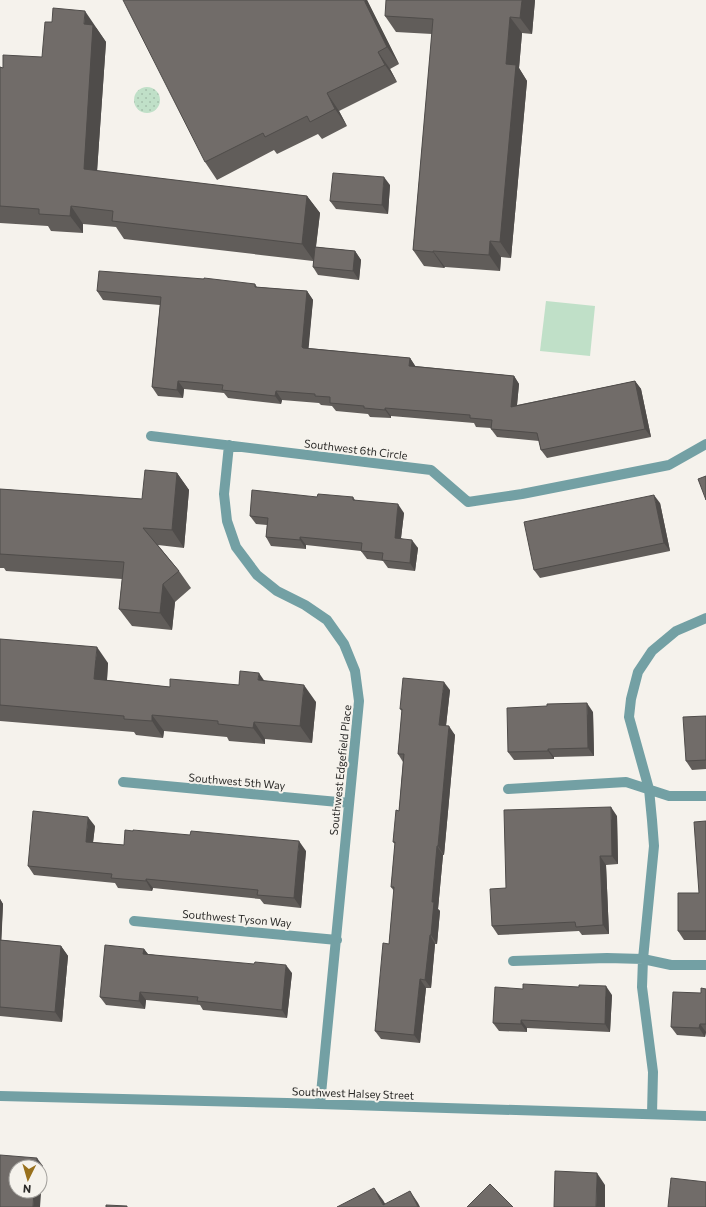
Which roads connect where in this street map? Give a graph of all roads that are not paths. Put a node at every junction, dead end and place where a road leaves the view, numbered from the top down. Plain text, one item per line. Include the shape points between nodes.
1 (150, 436) dead end
2 (706, 444) edge
3 (229, 445) junction
4 (706, 618) edge
5 (122, 782) dead end
6 (508, 789) dead end
7 (648, 789) junction
8 (706, 796) edge
9 (349, 803) junction
10 (134, 921) dead end
11 (337, 940) junction
12 (643, 959) junction
13 (513, 961) dead end
14 (706, 965) edge
15 (0, 1096) edge
16 (320, 1104) junction
17 (652, 1114) junction
18 (706, 1116) edge

1 - 3 street, Southwest 6th Circle
2 - 3 street, Southwest 6th Circle via 670,465 468,502 431,470
3 - 9 street, Southwest Edgefield Place via 224,494 227,521 236,547 257,575 277,591 327,620 344,644 355,671 359,701
4 - 7 street via 676,631 652,651 638,672 629,717
5 - 9 street, Southwest 5th Way
6 - 7 street via 626,782
7 - 8 street via 669,796
7 - 12 street via 654,846
9 - 11 street, Southwest Edgefield Place
10 - 11 street, Southwest Tyson Way
11 - 16 street, Southwest Edgefield Place
12 - 13 street
12 - 14 street via 671,965
12 - 17 street via 642,987 653,1072
15 - 16 street, Southwest Halsey Street
16 - 17 street, Southwest Halsey Street
17 - 18 street, Southwest Halsey Street

